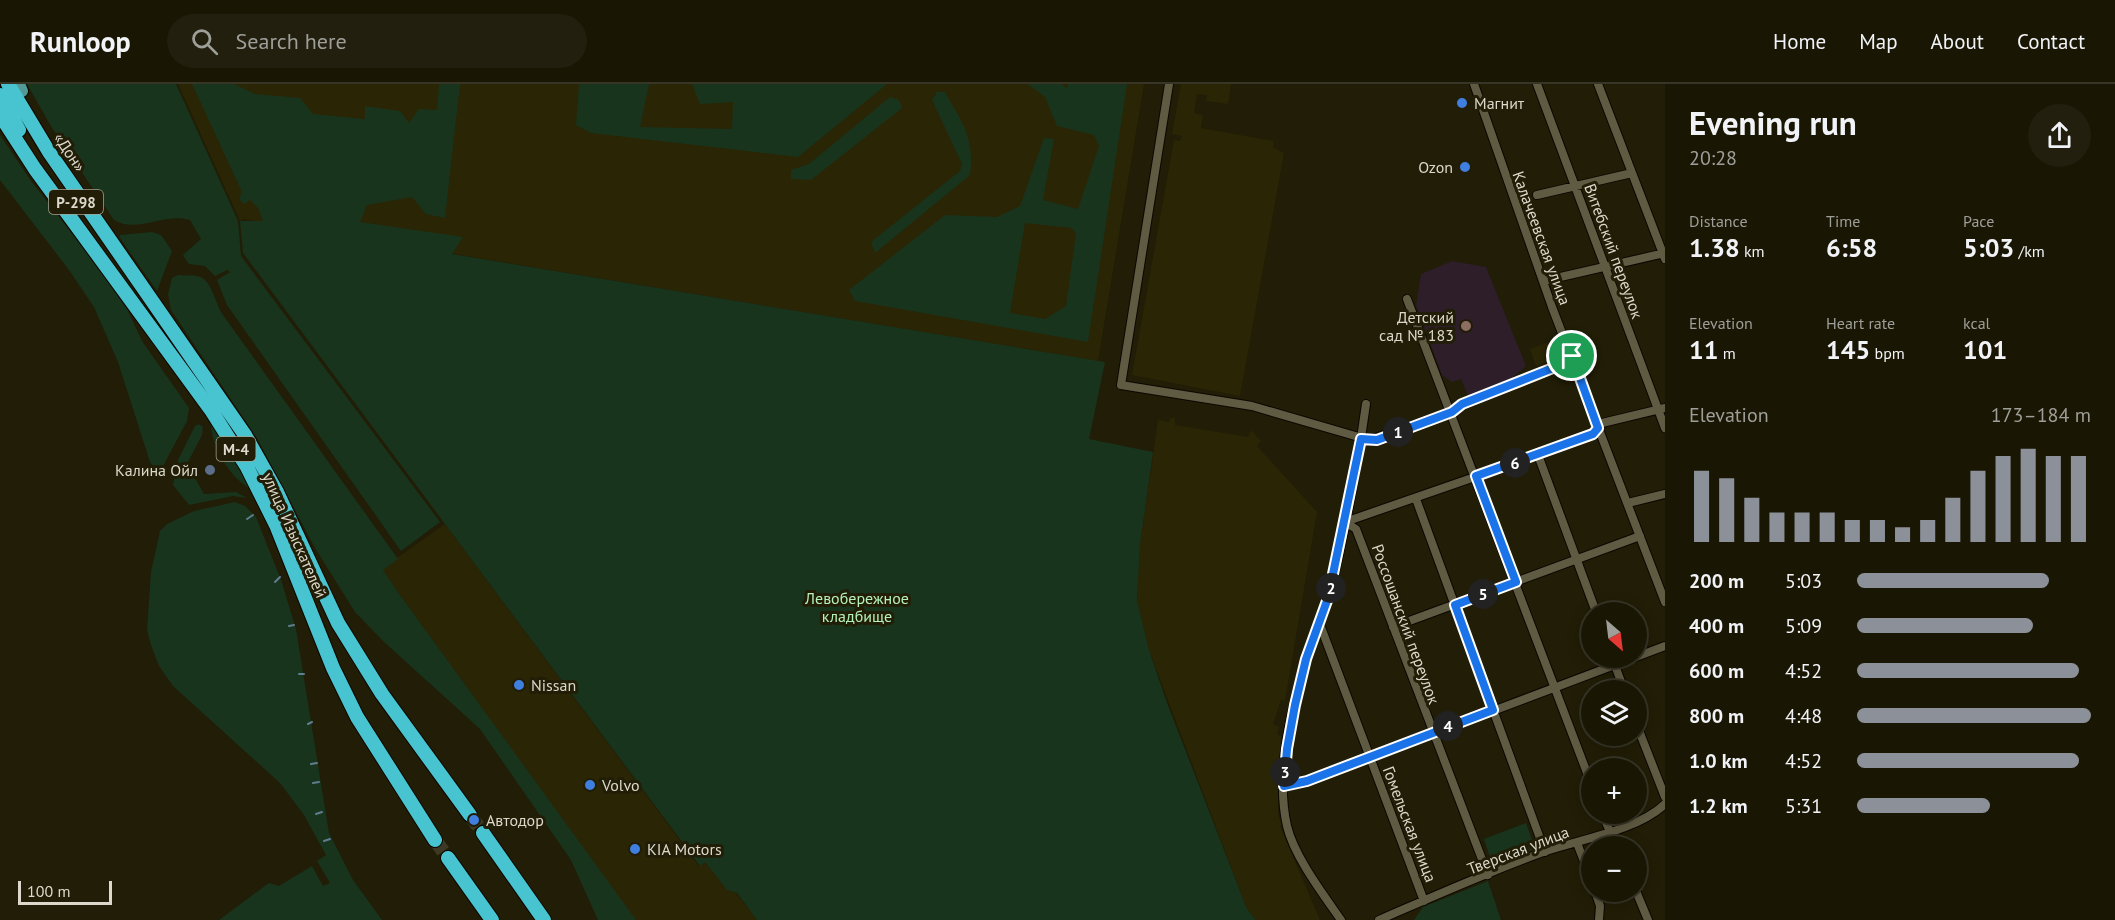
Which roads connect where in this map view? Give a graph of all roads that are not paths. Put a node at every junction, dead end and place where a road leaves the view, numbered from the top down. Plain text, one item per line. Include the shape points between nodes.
1 (1, 84) edge
2 (8, 84) edge
3 (1169, 84) edge
4 (1474, 84) edge
5 (1537, 84) edge
6 (1598, 84) edge
7 (21, 87) edge
8 (0, 95) edge
9 (0, 116) edge
10 (1632, 173) junction
11 (1575, 186) junction
12 (1537, 195) dead end
13 (1664, 255) edge
14 (101, 258) junction
15 (1605, 268) junction
16 (1544, 281) junction
17 (149, 295) junction
18 (1407, 299) dead end
19 (1572, 356) junction
20 (1366, 404) dead end
21 (1662, 408) edge
22 (1452, 412) junction
23 (1598, 428) junction
24 (1665, 428) edge
25 (1361, 439) junction
26 (1538, 455) junction
27 (1476, 476) junction
28 (1665, 494) edge
29 (1416, 499) junction
30 (1628, 503) junction
31 (1345, 522) junction
32 (1640, 536) junction
33 (1576, 558) junction
34 (1516, 582) junction
35 (1592, 602) edge
36 (1665, 602) edge
37 (1455, 605) junction
38 (1319, 622) junction
39 (1393, 627) junction
40 (1665, 646) edge
41 (1647, 653) edge
42 (1609, 668) edge
43 (1554, 688) junction
44 (1493, 710) junction
45 (1432, 732) junction
46 (1645, 746) edge
47 (1370, 758) junction
48 (1581, 758) edge
49 (1284, 786) junction
50 (1665, 797) edge
51 (1665, 804) edge
52 (470, 815) tunnel mouth
53 (1607, 824) edge
54 (1610, 831) junction
55 (483, 833) tunnel mouth
56 (1612, 836) edge
57 (435, 840) tunnel mouth
58 (1577, 843) junction
59 (1545, 852) junction
60 (1581, 853) edge
61 (448, 858) tunnel mouth
62 (1488, 875) junction
63 (1424, 900) junction
64 (1599, 902) edge
65 (1641, 902) edge
66 (492, 920) edge
67 (544, 920) edge
68 (1341, 920) edge
69 (1379, 920) edge
70 (1599, 920) edge
71 (1648, 920) edge

1 - 17 highway, Р-298 via 59,178 120,263
2 - 17 highway, «Дон» / М-4 via 49,152
3 - 25 street via 1121,385 1252,406
4 - 16 street, Калачеевская улица
5 - 11 street, Витебский переулок
6 - 10 street
7 - 17 highway via 57,153 131,261
8 - 14 highway, Р-298
9 - 14 highway, М-4
10 - 11 street
10 - 13 street
11 - 12 street
11 - 15 street, Витебский переулок
13 - 15 street
14 - 57 highway, улица Изыскателей / М-4 via 211,410 247,467 292,562 352,707
15 - 16 street
15 - 21 street, Витебский переулок
16 - 19 street, Калачеевская улица
17 - 52 highway, улица Изыскателей / М-4 via 255,451 309,556 338,623 382,694
18 - 22 street
19 - 22 street via 1553,368 1462,404
19 - 23 street, Калачеевская улица
20 - 25 street
21 - 23 street via 1602,423
21 - 24 street, Витебский переулок
22 - 25 street via 1377,440
22 - 27 street
23 - 26 street via 1593,434
23 - 30 street, Калачеевская улица
25 - 31 street
26 - 27 street
26 - 33 street
27 - 29 street
27 - 34 street
28 - 30 street
29 - 31 street
29 - 37 street
30 - 32 street, Калачеевская улица
31 - 38 street
31 - 39 street, Россошанский переулок via 1356,529
32 - 33 street
32 - 36 street, Калачеевская улица
33 - 34 street
33 - 35 street
34 - 37 street
34 - 43 street
37 - 39 street
37 - 44 street
38 - 47 street, Гомельская улица
38 - 49 street via 1295,705
39 - 45 street, Россошанский переулок
40 - 41 street
42 - 43 street
43 - 44 street
43 - 48 street
44 - 45 street
44 - 59 street
45 - 47 street
45 - 62 street, Россошанский переулок
46 - 50 street
47 - 49 street
47 - 63 street, Гомельская улица
49 - 68 street via 1292,840
51 - 54 street, Тверская улица
53 - 54 street
54 - 56 street
54 - 58 street, Тверская улица
55 - 67 highway
58 - 59 street, Тверская улица
58 - 60 street
59 - 62 street, Тверская улица
61 - 66 highway
62 - 63 street, Тверская улица
63 - 69 street, Тверская улица
64 - 70 street
65 - 71 street

